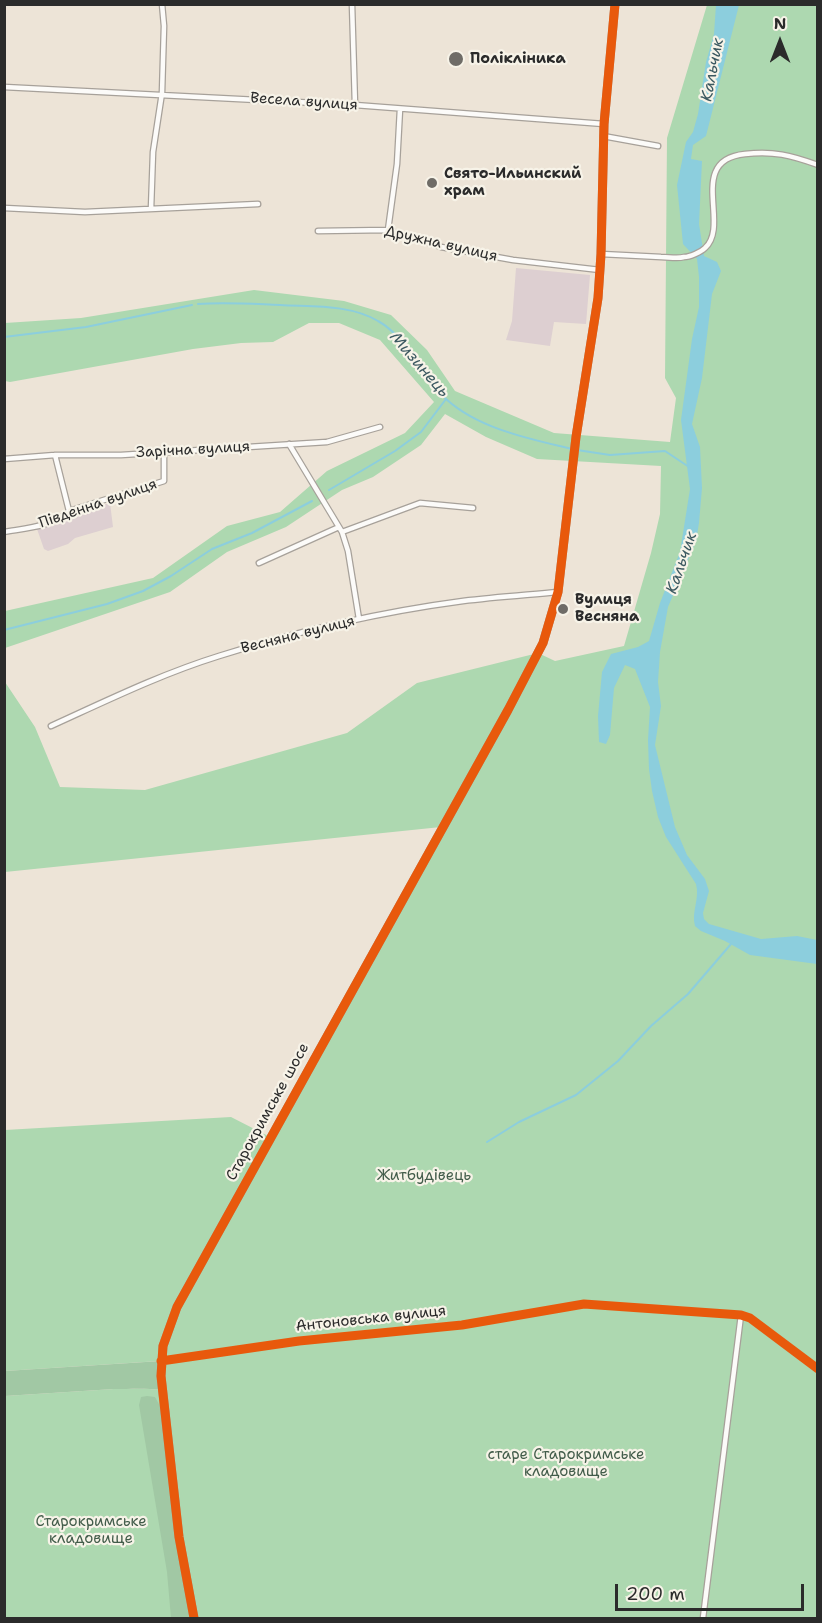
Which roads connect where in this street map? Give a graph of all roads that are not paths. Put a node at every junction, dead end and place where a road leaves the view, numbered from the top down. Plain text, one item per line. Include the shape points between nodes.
1 (162, 4) edge
2 (352, 4) edge
3 (615, 4) edge
4 (4, 87) edge
5 (162, 93) junction
6 (355, 105) junction
7 (400, 109) junction
8 (604, 124) junction
9 (603, 136) junction
10 (658, 146) dead end
11 (818, 165) edge
12 (258, 204) dead end
13 (4, 208) edge
14 (151, 209) junction
15 (388, 230) junction
16 (318, 231) dead end
17 (601, 254) junction
18 (600, 270) junction
19 (380, 427) dead end
20 (290, 444) junction
21 (164, 452) junction
22 (55, 455) junction
23 (4, 459) edge
24 (472, 508) dead end
25 (69, 511) junction
26 (341, 529) junction
27 (4, 532) edge
28 (259, 563) dead end
29 (558, 592) junction
30 (359, 619) junction
31 (51, 726) dead end
32 (741, 1315) junction
33 (160, 1361) junction
34 (818, 1369) edge
35 (194, 1618) edge
36 (703, 1618) edge

1 - 5 street
2 - 6 street
3 - 8 street, Старокримське шосе
4 - 5 street, Весела вулиця
5 - 6 street, Весела вулиця
5 - 14 street via 153,152
6 - 7 street, Весела вулиця
7 - 8 street, Весела вулиця
7 - 15 street
8 - 9 street, Старокримське шосе
9 - 10 street
9 - 17 street, Старокримське шосе
11 - 17 street via 776,152 735,155 723,160 716,169 712,233 705,249 685,258
12 - 14 street
13 - 14 street via 86,212
15 - 16 street, Дружна вулиця
15 - 18 street, Дружна вулиця via 453,249
17 - 18 street, Старокримське шосе
18 - 29 street, Старокримське шосе
19 - 20 street, Зарічна вулиця via 327,442
20 - 21 street, Зарічна вулиця
20 - 26 street
21 - 22 street, Зарічна вулиця
21 - 25 street, Південна вулиця via 164,481
22 - 23 street, Зарічна вулиця
22 - 25 street
24 - 26 street via 420,503
25 - 27 street, Південна вулиця via 52,523
26 - 28 street
26 - 30 street
29 - 30 street, Весняна вулиця via 462,601
29 - 33 street, Старокримське шосе via 538,653 177,1307
30 - 31 street, Весняна вулиця via 217,656 146,682
32 - 33 street, Антоновська вулиця via 584,1304 462,1325 299,1341
32 - 34 street via 762,1325
32 - 36 street
33 - 35 street, Старокримське шосе via 178,1537

